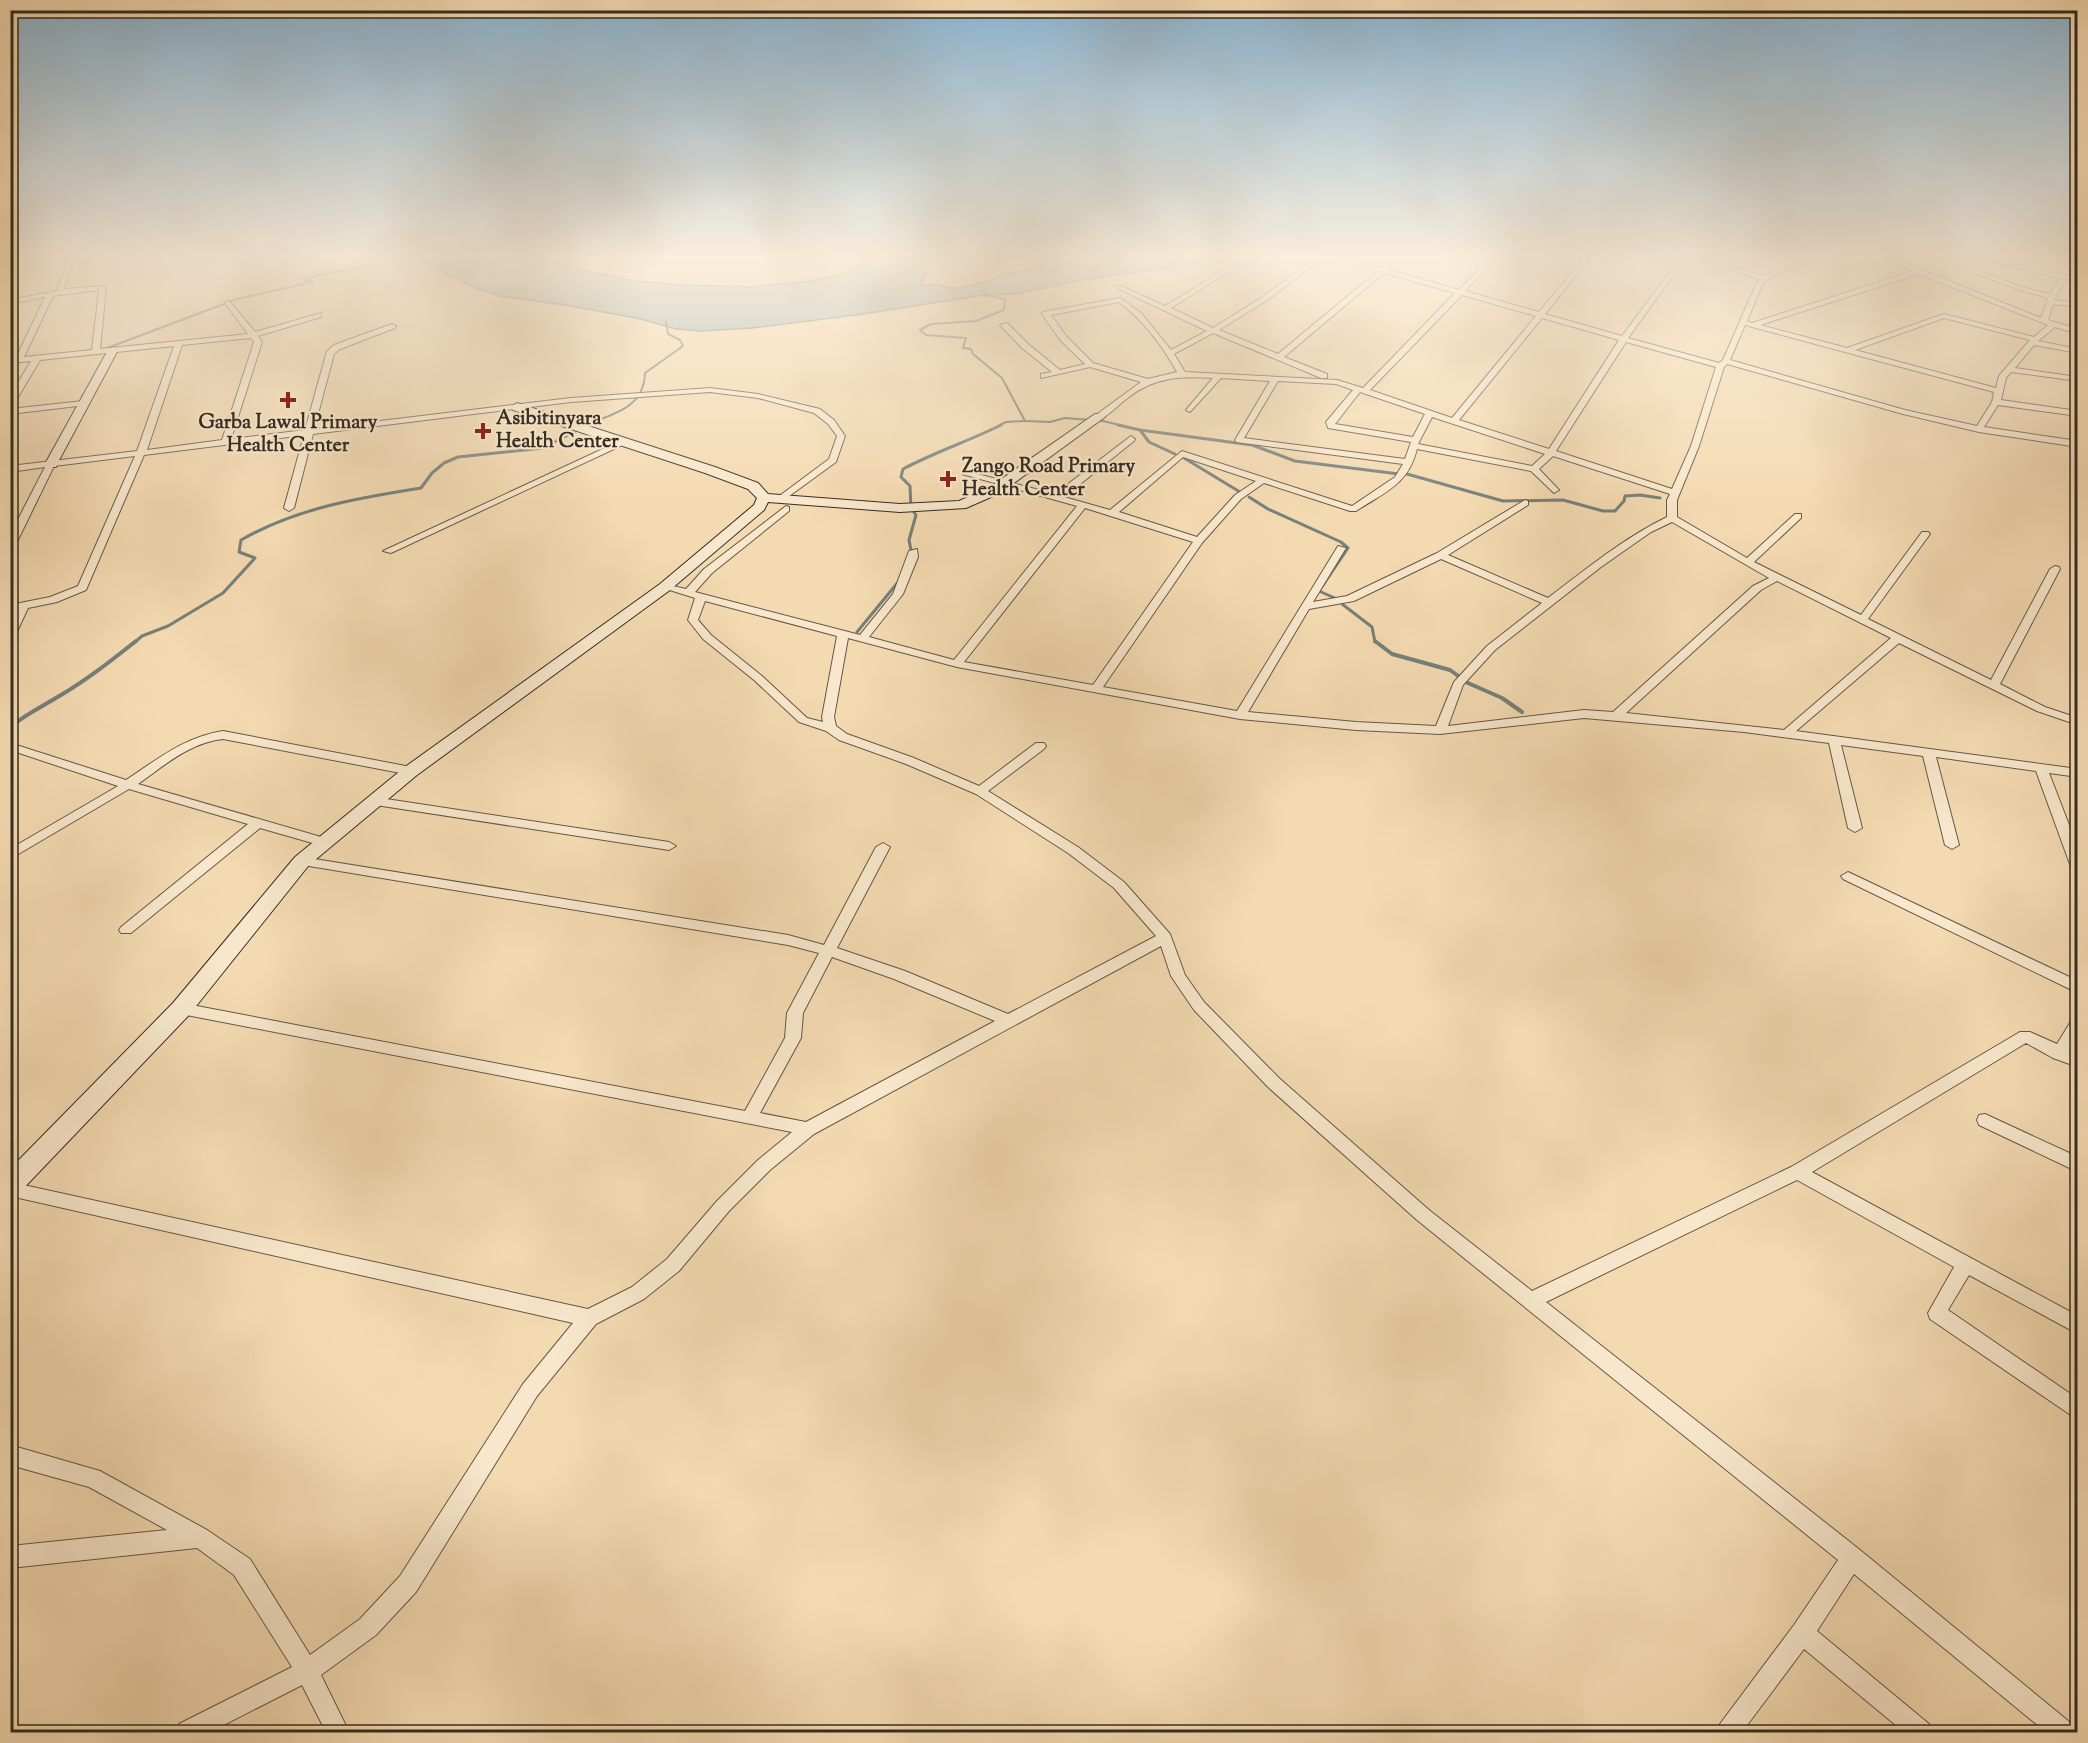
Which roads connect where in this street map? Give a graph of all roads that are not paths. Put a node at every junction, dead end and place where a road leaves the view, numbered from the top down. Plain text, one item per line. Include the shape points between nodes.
1 (26, 339) edge
2 (97, 339) edge
3 (211, 339) edge
4 (255, 339) edge
5 (356, 339) edge
6 (1018, 339) edge
7 (1064, 339) edge
8 (1159, 339) edge
9 (1200, 339) edge
10 (1234, 339) edge
11 (1300, 339) edge
12 (1413, 339) edge
13 (1520, 339) edge
14 (1624, 339) edge
15 (1625, 339) edge
16 (1734, 339) edge
17 (1807, 339) edge
18 (1878, 339) edge
19 (2033, 340) joint
20 (179, 342) junction
21 (113, 350) junction
22 (1848, 350) junction
23 (96, 351) junction
24 (2078, 351) edge
25 (1171, 353) junction
26 (1279, 357) junction
27 (37, 358) junction
28 (15, 360) edge
29 (1723, 363) junction
30 (1090, 365) junction
31 (2009, 369) junction
32 (1059, 373) junction
33 (1182, 374) junction
34 (1044, 376) dead end
35 (1218, 377) junction
36 (1276, 378) junction
37 (2078, 379) edge
38 (1146, 381) junction
39 (1337, 382) junction
40 (1361, 390) junction
41 (1999, 391) junction
42 (1996, 402) junction
43 (83, 403) junction
44 (10, 404) edge
45 (517, 407) junction
46 (1190, 410) dead end
47 (10, 412) edge
48 (1430, 413) junction
49 (2078, 414) edge
50 (1099, 417) joint
51 (1454, 421) junction
52 (1979, 429) junction
53 (308, 432) junction
54 (1131, 439) dead end
55 (625, 442) junction
56 (225, 443) junction
57 (1414, 443) junction
58 (2078, 444) edge
59 (141, 453) junction
60 (1550, 454) junction
61 (1409, 462) junction
62 (51, 464) junction
63 (10, 469) edge
64 (1534, 469) junction
65 (965, 472) dead end
66 (1263, 480) junction
67 (1002, 484) junction
68 (1554, 490) dead end
69 (1675, 493) junction
70 (1056, 498) junction
71 (777, 502) junction
72 (1524, 503) dead end
73 (1082, 506) junction
74 (289, 508) dead end
75 (1112, 513) junction
76 (1798, 516) dead end
77 (1672, 518) junction
78 (1925, 534) dead end
79 (1199, 541) junction
80 (10, 546) edge
81 (1341, 548) dead end
82 (388, 551) dead end
83 (914, 551) dead end
84 (1441, 555) junction
85 (1748, 563) junction
86 (2055, 569) dead end
87 (1778, 577) junction
88 (664, 587) junction
89 (688, 593) junction
90 (701, 596) junction
91 (1548, 602) junction
92 (24, 606) junction
93 (1305, 607) junction
94 (10, 608) edge
95 (1863, 619) junction
96 (843, 634) junction
97 (10, 636) edge
98 (1899, 637) junction
99 (862, 639) junction
100 (957, 664) junction
101 (1994, 686) junction
102 (1095, 690) junction
103 (1240, 715) junction
104 (1616, 716) junction
105 (2078, 722) edge
106 (830, 728) junction
107 (1440, 730) junction
108 (1786, 734) junction
109 (1834, 740) junction
110 (10, 746) edge
111 (1040, 746) dead end
112 (1928, 752) junction
113 (2041, 768) junction
114 (411, 771) junction
115 (2078, 772) edge
116 (128, 784) junction
117 (980, 791) junction
118 (373, 801) junction
119 (258, 823) junction
120 (1855, 828) dead end
121 (323, 842) junction
122 (1952, 845) dead end
123 (669, 846) dead end
124 (883, 847) dead end
125 (10, 855) edge
126 (302, 861) junction
127 (2078, 867) edge
128 (1848, 876) dead end
129 (126, 930) dead end
130 (1165, 937) junction
131 (830, 949) junction
132 (2078, 988) edge
133 (181, 1009) junction
134 (1007, 1020) junction
135 (2078, 1022) edge
136 (2059, 1053) junction
137 (2078, 1061) edge
138 (750, 1117) junction
139 (1985, 1120) dead end
140 (808, 1129) junction
141 (2078, 1165) edge
142 (1797, 1172) junction
143 (10, 1188) edge
144 (1965, 1265) junction
145 (1529, 1301) junction
146 (589, 1318) junction
147 (2078, 1326) edge
148 (2078, 1411) edge
149 (10, 1455) edge
150 (200, 1537) junction
151 (10, 1557) edge
152 (1852, 1558) junction
153 (1802, 1633) junction
154 (307, 1671) junction
155 (187, 1732) edge
156 (338, 1732) edge
157 (1728, 1732) edge
158 (1921, 1732) edge
159 (2064, 1732) edge

1 - 28 street
2 - 23 street
3 - 20 street
4 - 56 street via 258,342
5 - 53 street via 330,353
6 - 32 street
7 - 30 street
8 - 25 street
9 - 25 street
10 - 26 street
11 - 26 street
12 - 40 street
13 - 51 street
14 - 60 street
15 - 29 street
16 - 29 street
17 - 22 street
18 - 22 street
19 - 24 street
19 - 31 street
20 - 21 street
20 - 59 street
21 - 23 street
21 - 43 street
22 - 41 street
23 - 27 street
25 - 33 street
26 - 39 street
27 - 28 street
27 - 44 street
29 - 52 street
29 - 69 street
30 - 32 street
30 - 38 street
31 - 37 street
31 - 41 street
32 - 34 street
33 - 35 street
33 - 38 street
35 - 36 street
35 - 46 street
36 - 39 street
36 - 61 street via 1239,440
38 - 50 street
39 - 40 street
40 - 48 street
40 - 57 street via 1330,422 1331,426
41 - 42 street
42 - 49 street
42 - 52 street
43 - 47 street
43 - 62 street
45 - 53 street
45 - 55 street
45 - 71 street via 623,394 710,390 758,396 817,411 841,436 833,460
48 - 51 street
48 - 57 street
50 - 67 street
51 - 60 street
52 - 58 street
53 - 56 street
53 - 74 street
54 - 70 street
55 - 71 street via 753,486
55 - 82 street
56 - 59 street
57 - 61 street
57 - 64 street
59 - 62 street
59 - 92 street via 82,588
60 - 64 street
60 - 69 street
61 - 66 street via 1399,478 1353,509
62 - 63 street
62 - 80 street
64 - 68 street
65 - 67 street
66 - 75 street via 1182,454
66 - 79 street via 1238,497
67 - 70 street
67 - 71 street via 962,505 900,508
69 - 77 street
70 - 73 street
71 - 88 street via 759,507
71 - 89 street
72 - 84 street
73 - 75 street
73 - 100 street
75 - 79 street
76 - 85 street
77 - 85 street
77 - 91 street via 1648,530
78 - 95 street
79 - 102 street
81 - 93 street
83 - 99 street via 898,594
84 - 91 street
84 - 93 street via 1350,599
85 - 87 street
86 - 101 street
87 - 95 street
87 - 104 street via 1757,588
88 - 89 street
88 - 114 street
89 - 90 street
90 - 96 street
90 - 106 street via 693,620 707,637 803,720
91 - 107 street via 1465,674
92 - 94 street
92 - 97 street
93 - 103 street
95 - 98 street
96 - 99 street
96 - 106 street via 828,717
98 - 101 street
98 - 108 street
99 - 100 street
100 - 102 street
101 - 105 street
102 - 103 street
103 - 107 street
104 - 107 street via 1584,714
104 - 108 street
106 - 117 street via 843,737
108 - 109 street
109 - 112 street
109 - 120 street
110 - 116 street
111 - 117 street
112 - 113 street
112 - 122 street
113 - 115 street
113 - 127 street
114 - 116 street via 223,735 187,744
114 - 118 street
116 - 119 street
116 - 125 street
117 - 130 street via 1073,850 1119,885
118 - 121 street
118 - 123 street
119 - 121 street
119 - 129 street
121 - 126 street
124 - 131 street
126 - 131 street via 789,939
126 - 133 street
128 - 132 street
130 - 134 street
130 - 145 street via 1178,976 1199,1006 1274,1083 1423,1215
131 - 134 street
131 - 138 street via 795,1013 793,1038
133 - 138 street
133 - 143 street
134 - 140 street
135 - 136 street
136 - 137 street
136 - 142 street via 2025,1036
138 - 140 street
139 - 141 street
140 - 146 street via 723,1206 673,1265 638,1293
142 - 144 street
142 - 145 street
143 - 146 street
144 - 147 street
144 - 148 street via 1937,1313
145 - 152 street
146 - 154 street via 530,1390 408,1584 368,1627
149 - 150 street via 93,1478
150 - 151 street
150 - 154 street via 242,1568
152 - 153 street
152 - 159 street
153 - 157 street
153 - 158 street
154 - 155 street
154 - 156 street

